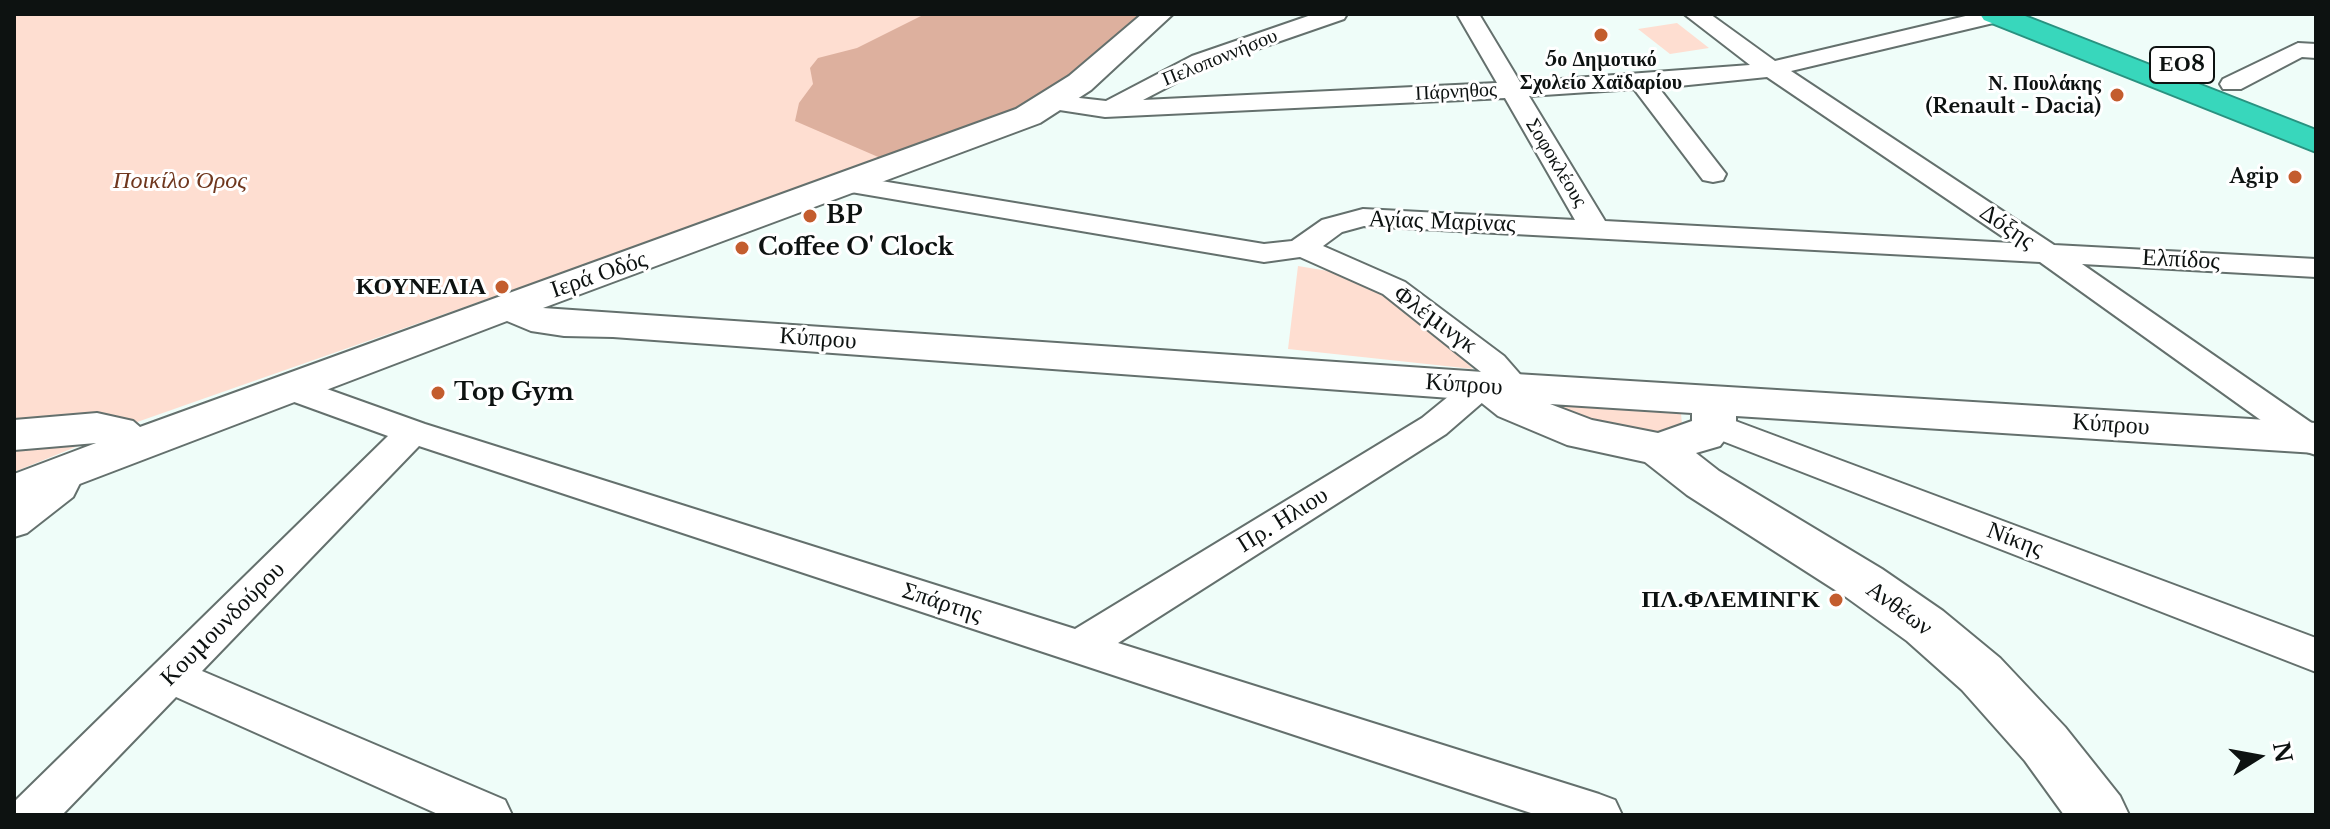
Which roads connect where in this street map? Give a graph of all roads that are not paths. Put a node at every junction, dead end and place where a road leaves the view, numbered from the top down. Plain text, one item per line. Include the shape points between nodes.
1 (1159, 14) edge
2 (1336, 14) edge
3 (1468, 14) edge
4 (1695, 14) edge
5 (2049, 14) edge
6 (1996, 15) edge
7 (2316, 51) edge
8 (1771, 69) junction
9 (1642, 83) junction
10 (2232, 84) junction
11 (1513, 90) junction
12 (1053, 102) junction
13 (1105, 109) junction
14 (2316, 116) edge
15 (2316, 142) edge
16 (1713, 174) dead end
17 (851, 184) junction
18 (1595, 229) junction
19 (1302, 247) junction
20 (2046, 253) junction
21 (2316, 268) edge
22 (569, 285) junction
23 (512, 306) junction
24 (613, 324) junction
25 (287, 387) junction
26 (1499, 387) junction
27 (1713, 413) junction
28 (413, 432) junction
29 (14, 435) edge
30 (2313, 439) edge
31 (127, 447) junction
32 (1659, 449) junction
33 (14, 450) edge
34 (68, 471) junction
35 (14, 492) edge
36 (14, 523) edge
37 (1079, 647) junction
38 (2316, 655) edge
39 (171, 676) junction
40 (478, 813) edge
41 (32, 815) edge
42 (1599, 815) edge
43 (2099, 815) edge

1 - 12 street, Ιερά Οδός
2 - 13 street, Πελοποννήσου via 1200,61
3 - 11 street, Σοφοκλέους
4 - 8 street, Δόξης
5 - 10 highway, ΕΟ8
6 - 8 street, Πάρνηθος
6 - 15 highway, ΕΟ8
7 - 10 street via 2298,50
8 - 9 street, Πάρνηθος
8 - 20 street, Δόξης
9 - 11 street, Πάρνηθος
9 - 16 street
10 - 14 highway, ΕΟ8
11 - 13 street, Πάρνηθος
11 - 18 street, Σοφοκλέους
12 - 13 street, Πάρνηθος
12 - 17 street, Ιερά Οδός
17 - 19 street, Αγίας Μαρίνας via 1264,253
17 - 22 street, Ιερά Οδός
18 - 19 street, Αγίας Μαρίνας via 1363,217 1332,226
18 - 20 street, Αγίας Μαρίνας
19 - 26 street, Φλέμινγκ via 1394,288 1493,363
20 - 21 street, Ελπίδος
20 - 30 street, Δόξης
22 - 23 street, Ιερά Οδός
22 - 24 street, Κύπρου via 580,311
23 - 24 street, Κύπρου via 531,319
23 - 25 street, Ιερά Οδός
24 - 26 street, Κύπρου
25 - 28 street, Σπάρτης
25 - 31 street, Ιερά Οδός
26 - 27 street, Κύπρου
26 - 32 street, Ανθέων via 1513,406 1583,434
26 - 37 street, Πρ. Ηλιου
27 - 30 street, Κύπρου
27 - 32 street, Ανθέων via 1704,435
27 - 38 street, Νίκης
28 - 37 street, Σπάρτης
28 - 39 street, Κουμουνδούρου
29 - 31 street via 97,428 117,432
31 - 34 street, Ιερά Οδός
32 - 43 street, Ανθέων via 1925,626 1981,674 2045,744
33 - 34 street via 61,455
34 - 35 street, Ιερά Οδός
34 - 36 street via 60,488
37 - 42 street, Σπάρτης
39 - 40 street
39 - 41 street, Κουμουνδούρου

